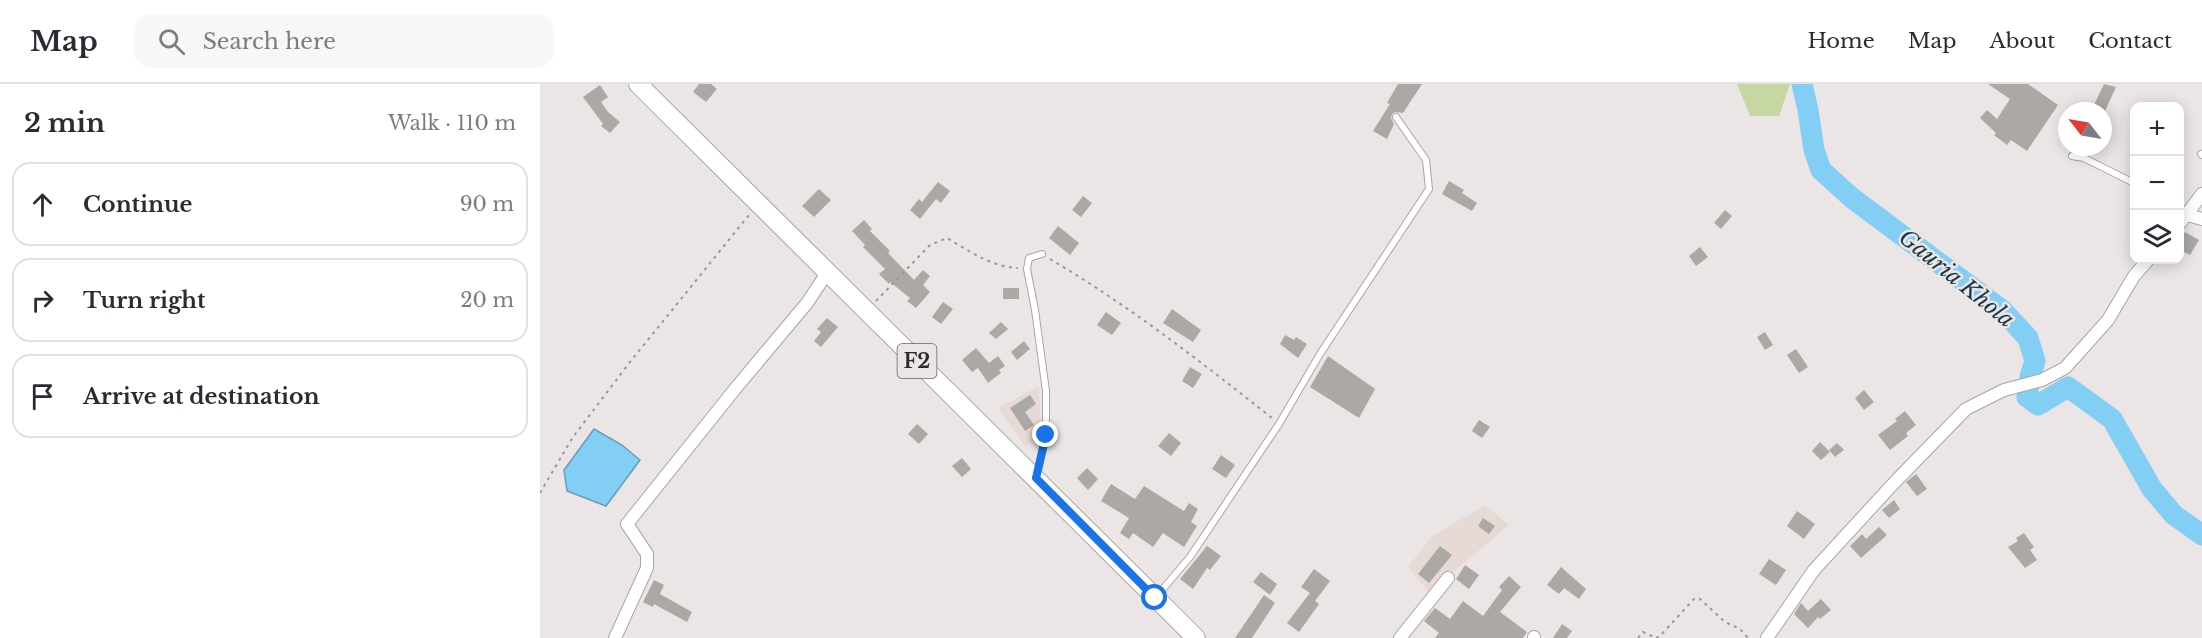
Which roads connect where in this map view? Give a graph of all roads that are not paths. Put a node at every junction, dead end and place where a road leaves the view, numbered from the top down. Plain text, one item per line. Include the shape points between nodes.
1 (638, 84) edge
2 (1396, 117) dead end
3 (2072, 156) dead end
4 (2130, 181) edge
5 (2202, 194) edge
6 (2184, 214) edge
7 (2184, 216) edge
8 (2202, 219) edge
9 (1042, 254) road end
10 (2144, 264) edge
11 (827, 273) junction
12 (1036, 478) junction
13 (1448, 578) dead end
14 (1155, 598) junction
15 (615, 638) edge
16 (1196, 638) edge
17 (1400, 638) edge
18 (1767, 638) edge

1 - 11 main road, F2
2 - 14 lane via 1426,160 1429,189 1190,557
3 - 4 lane
5 - 6 street
7 - 8 street
9 - 12 lane via 1029,258 1027,269 1046,391 1046,435
10 - 18 street via 2108,320 2065,368 2042,380 2004,390 1966,409 1815,570
11 - 12 main road, F2
11 - 15 street via 807,303 627,524 647,554 647,568
12 - 14 main road, F2
13 - 17 street
14 - 16 main road, F2

